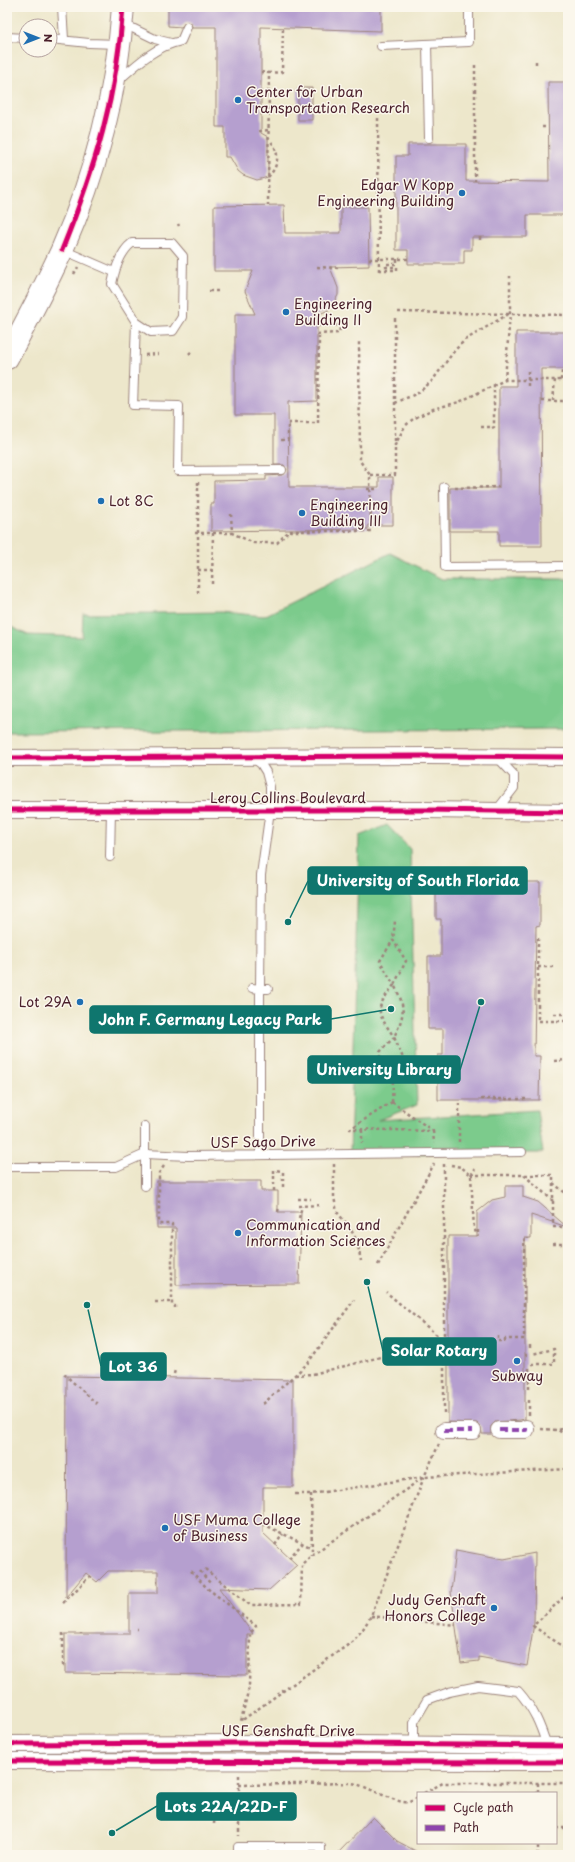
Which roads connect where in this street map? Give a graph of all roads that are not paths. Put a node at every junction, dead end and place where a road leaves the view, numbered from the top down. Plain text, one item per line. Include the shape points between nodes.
1 (62, 7) edge
2 (469, 7) edge
3 (121, 25) edge
4 (186, 27) dead end
5 (7, 37) edge
6 (18, 38) edge
7 (58, 39) edge
8 (64, 39) junction
9 (171, 43) junction
10 (427, 44) junction
11 (381, 46) dead end
12 (114, 84) junction
13 (429, 138) dead end
14 (62, 250) junction
15 (114, 272) junction
16 (136, 322) junction
17 (7, 358) edge
18 (282, 470) dead end
19 (446, 488) road end
20 (568, 566) edge
21 (251, 757) junction
22 (497, 757) junction
23 (568, 757) edge
24 (7, 758) edge
25 (7, 810) edge
26 (111, 810) junction
27 (270, 810) junction
28 (495, 811) junction
29 (568, 812) edge
30 (110, 857) dead end
31 (145, 1126) dead end
32 (522, 1152) dead end
33 (145, 1154) junction
34 (260, 1155) junction
35 (7, 1167) edge
36 (145, 1186) dead end
37 (526, 1428) dead end
38 (499, 1430) dead end
39 (444, 1431) road end
40 (473, 1431) dead end
41 (7, 1744) edge
42 (414, 1744) junction
43 (547, 1746) junction
44 (568, 1746) edge
45 (7, 1761) edge
46 (568, 1762) edge
47 (238, 1855) edge
48 (321, 1855) edge

1 - 8 lane
2 - 10 lane via 469,42
3 - 8 lane via 89,44
3 - 9 lane
3 - 12 street
4 - 9 lane via 181,41
5 - 6 lane
7 - 8 lane
9 - 12 lane via 154,52
10 - 11 lane
10 - 13 lane
12 - 14 street via 90,175
14 - 15 lane
14 - 17 street
15 - 16 lane via 112,284
15 - 16 lane via 125,248 132,243 172,243 183,256 182,317 173,332 151,332
16 - 18 lane via 133,405 179,406 178,471
19 - 20 lane via 445,567
21 - 22 street
21 - 24 street
21 - 27 lane via 261,764 266,772 270,786
22 - 23 street
22 - 28 lane via 514,775 514,788
25 - 26 street, Leroy Collins Boulevard
26 - 27 street, Leroy Collins Boulevard
26 - 30 lane
27 - 28 street, Leroy Collins Boulevard
27 - 34 lane via 261,875
28 - 29 street, Leroy Collins Boulevard
31 - 33 lane
32 - 34 lane, USF Sago Drive
33 - 34 lane, USF Sago Drive
33 - 35 lane, USF Sago Drive via 116,1167
33 - 36 lane
37 - 38 street
39 - 40 street
41 - 42 street, USF Genshaft Drive
42 - 43 street, USF Genshaft Drive
42 - 43 lane via 414,1722 427,1700 478,1686 518,1690 539,1722
43 - 44 street, USF Genshaft Drive
45 - 46 street
47 - 48 lane via 238,1847 321,1847

